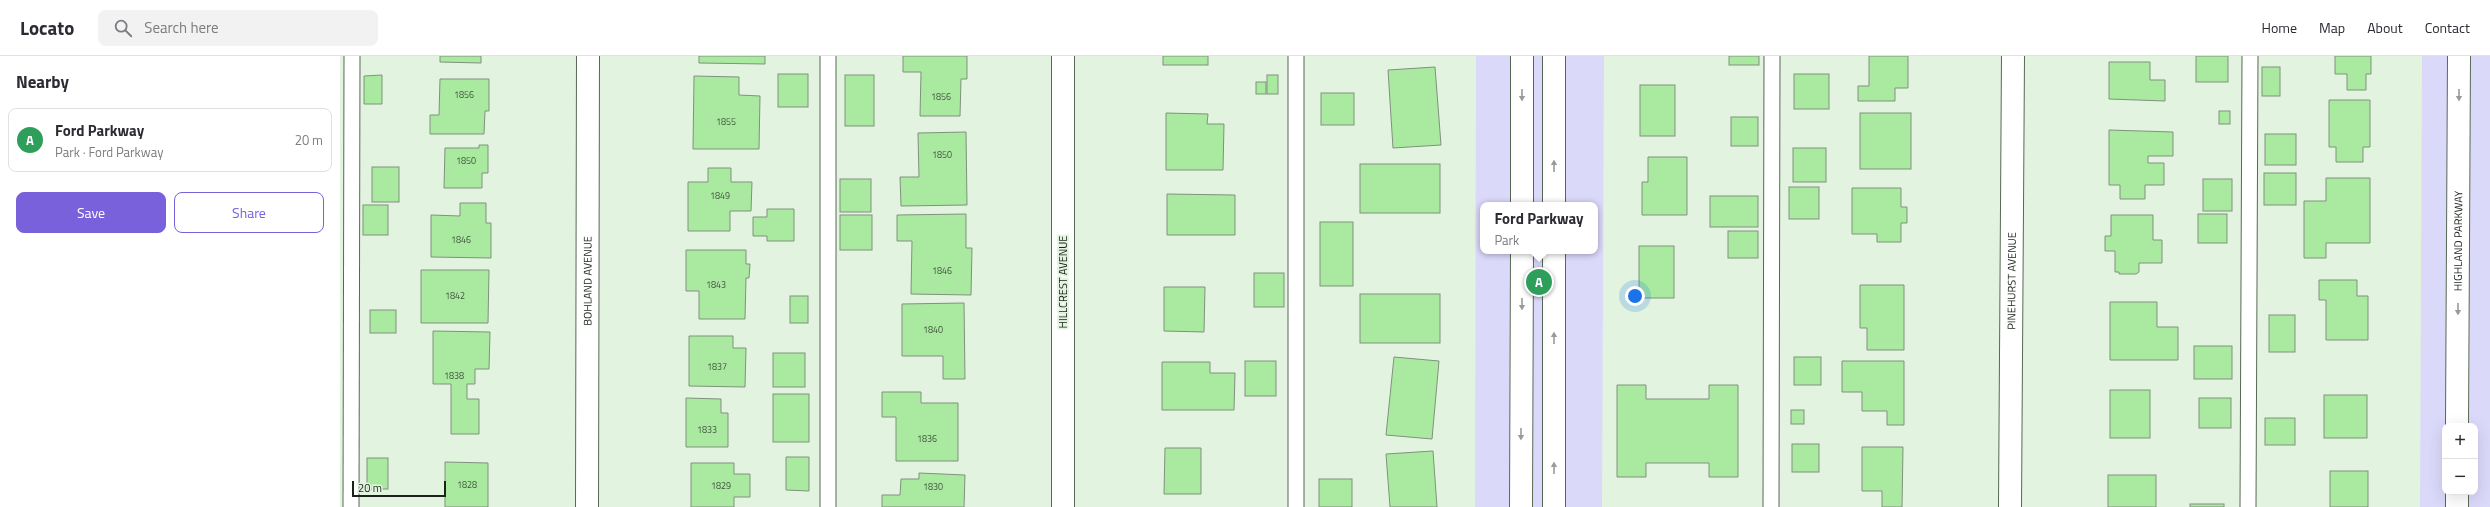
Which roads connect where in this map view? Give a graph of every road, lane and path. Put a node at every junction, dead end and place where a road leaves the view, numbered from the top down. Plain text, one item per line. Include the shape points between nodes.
1 (352, 56) edge
2 (588, 56) edge
3 (828, 56) edge
4 (1063, 56) edge
5 (1296, 56) edge
6 (1522, 56) edge
7 (1554, 56) edge
8 (1772, 56) edge
9 (2013, 56) edge
10 (2250, 56) edge
11 (2459, 56) edge
12 (1522, 202) edge
13 (1554, 202) edge
14 (1522, 254) edge
15 (1554, 254) edge
16 (2457, 423) edge
17 (2457, 495) edge
18 (351, 507) edge
19 (587, 507) edge
20 (828, 507) edge
21 (1063, 507) edge
22 (1296, 507) edge
23 (1521, 507) edge
24 (1554, 507) edge
25 (1771, 507) edge
26 (2010, 507) edge
27 (2248, 507) edge
28 (2457, 507) edge

1 - 18 lane
2 - 19 street, BOHLAND AVENUE
3 - 20 lane
4 - 21 street, HILLCREST AVENUE
5 - 22 lane
6 -> 12 street
13 -> 7 street
8 - 25 lane
9 - 26 street, PINEHURST AVENUE
10 - 27 lane
11 -> 16 street, HIGHLAND PARKWAY
14 -> 23 street
24 -> 15 street
17 - 28 street

